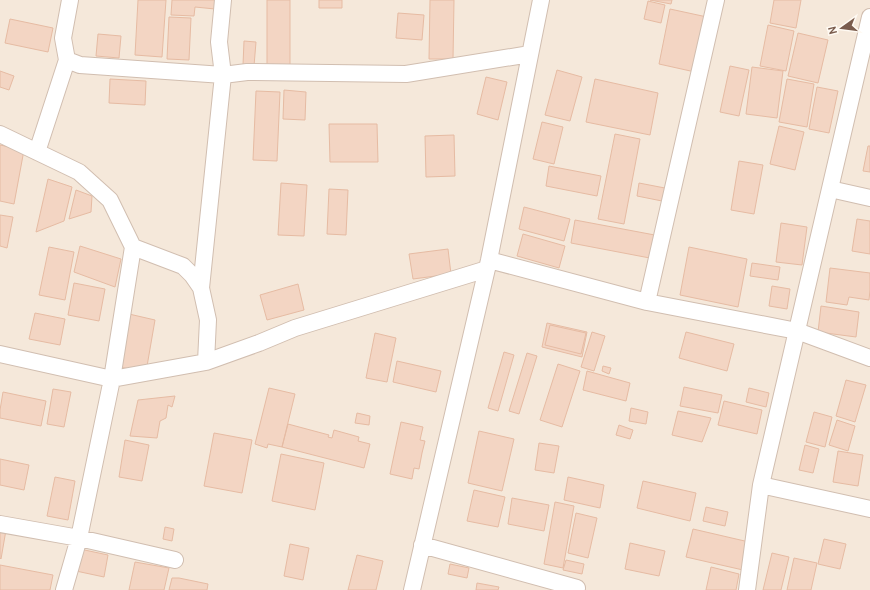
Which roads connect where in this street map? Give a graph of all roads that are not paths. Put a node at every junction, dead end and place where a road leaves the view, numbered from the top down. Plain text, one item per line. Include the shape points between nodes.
1 (70, 0) edge
2 (223, 0) edge
3 (541, 0) edge
4 (716, 0) edge
5 (870, 17) edge
6 (530, 54) junction
7 (67, 60) junction
8 (223, 75) junction
9 (0, 134) edge
10 (37, 152) junction
11 (830, 189) junction
12 (870, 198) edge
13 (133, 247) junction
14 (488, 264) junction
15 (201, 288) junction
16 (647, 302) junction
17 (797, 331) junction
18 (0, 354) edge
19 (870, 358) edge
20 (206, 362) junction
21 (112, 379) junction
22 (761, 485) junction
23 (870, 509) edge
24 (0, 524) edge
25 (79, 538) junction
26 (422, 545) junction
27 (175, 560) dead end
28 (577, 588) dead end
29 (64, 590) edge
30 (412, 590) edge
31 (747, 590) edge

1 - 7 street via 63,38
2 - 8 street via 219,42
3 - 6 street
4 - 16 street
5 - 11 street
6 - 8 street via 406,74 247,72
6 - 14 street
7 - 8 street via 80,65
7 - 10 street
8 - 15 street
9 - 10 street
10 - 13 street via 79,172 110,200
11 - 12 street
11 - 17 street
13 - 15 street via 183,266
13 - 21 street
14 - 16 street
14 - 20 street via 295,328
14 - 26 street
15 - 20 street via 208,320
16 - 17 street
17 - 19 street
17 - 22 street
18 - 21 street
20 - 21 street
21 - 25 street
22 - 23 street
22 - 31 street
24 - 25 street
25 - 27 street
25 - 29 street
26 - 28 street
26 - 30 street

